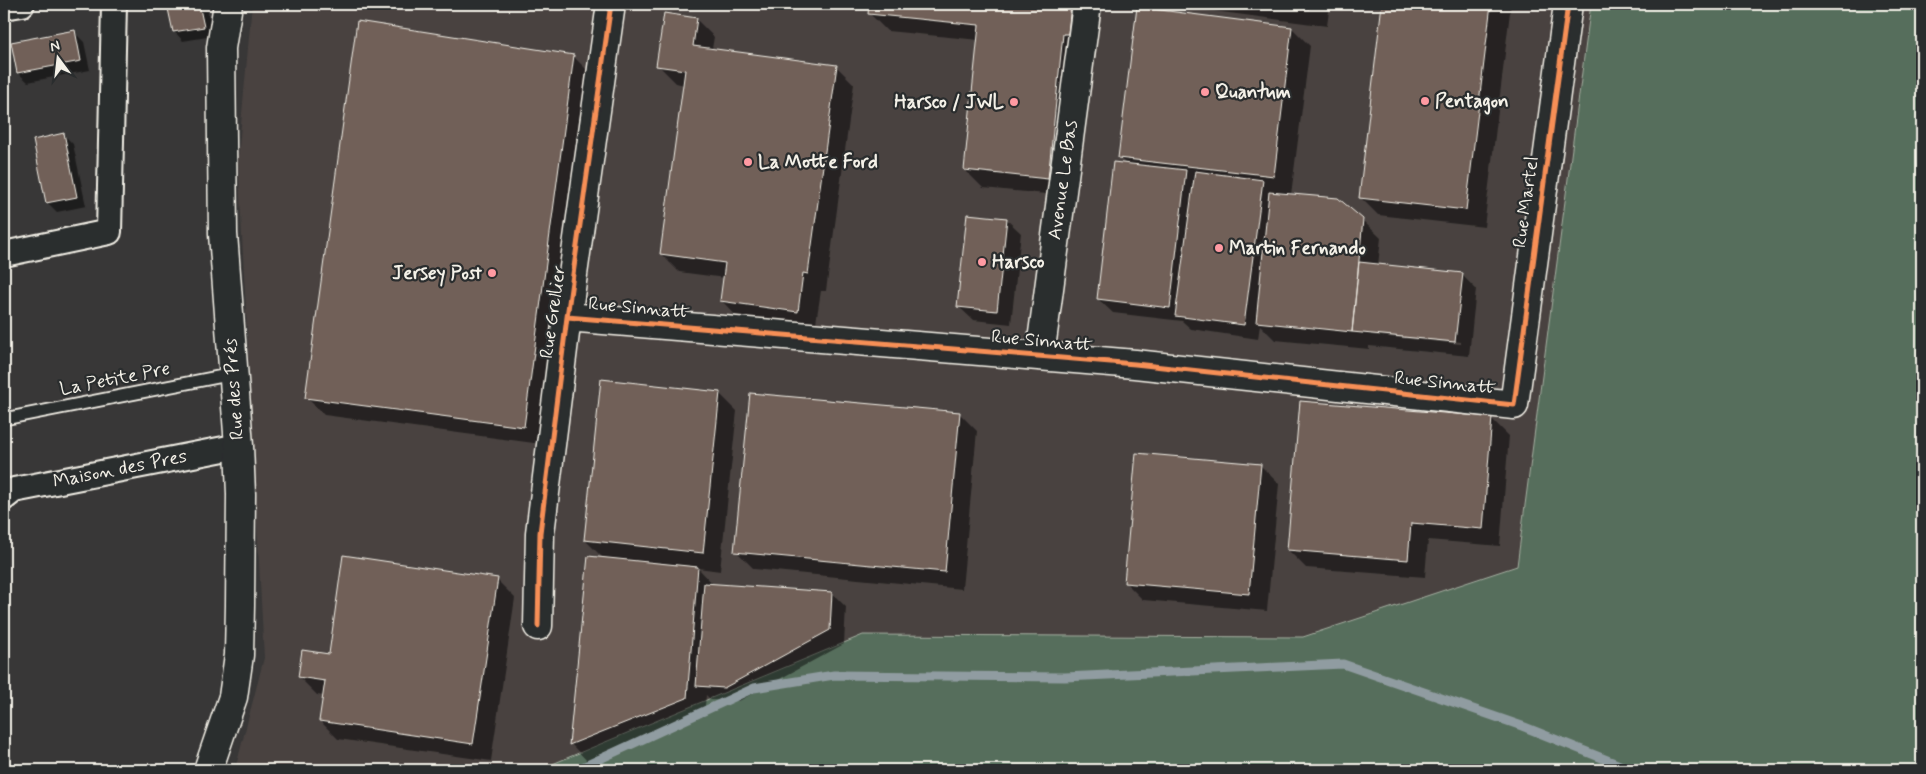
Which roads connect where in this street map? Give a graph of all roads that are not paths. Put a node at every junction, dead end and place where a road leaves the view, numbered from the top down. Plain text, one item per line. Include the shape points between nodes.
1 (22, 4) edge
2 (114, 4) edge
3 (228, 4) edge
4 (611, 4) edge
5 (1087, 4) edge
6 (1568, 4) edge
7 (4, 7) edge
8 (4, 254) edge
9 (567, 317) junction
10 (1040, 356) junction
11 (233, 374) junction
12 (1514, 405) joint
13 (4, 419) edge
14 (239, 446) junction
15 (4, 498) edge
16 (538, 626) dead end
17 (208, 770) edge

1 - 7 street
2 - 8 street via 109,232
3 - 11 street, Rue des Prés via 221,48 223,234
4 - 9 street, Rue Grellier
5 - 10 street, Avenue Le Bas
6 - 12 street, Rue Martel
9 - 10 street, Rue Sinnatt
9 - 16 street, Rue Grellier via 540,533
10 - 12 street, Rue Sinnatt
11 - 13 lane, La Petite Pre
11 - 14 street, Rue des Prés
14 - 15 street, Maison des Pres via 14,490
14 - 17 street, Rue des Prés via 239,655 234,697

